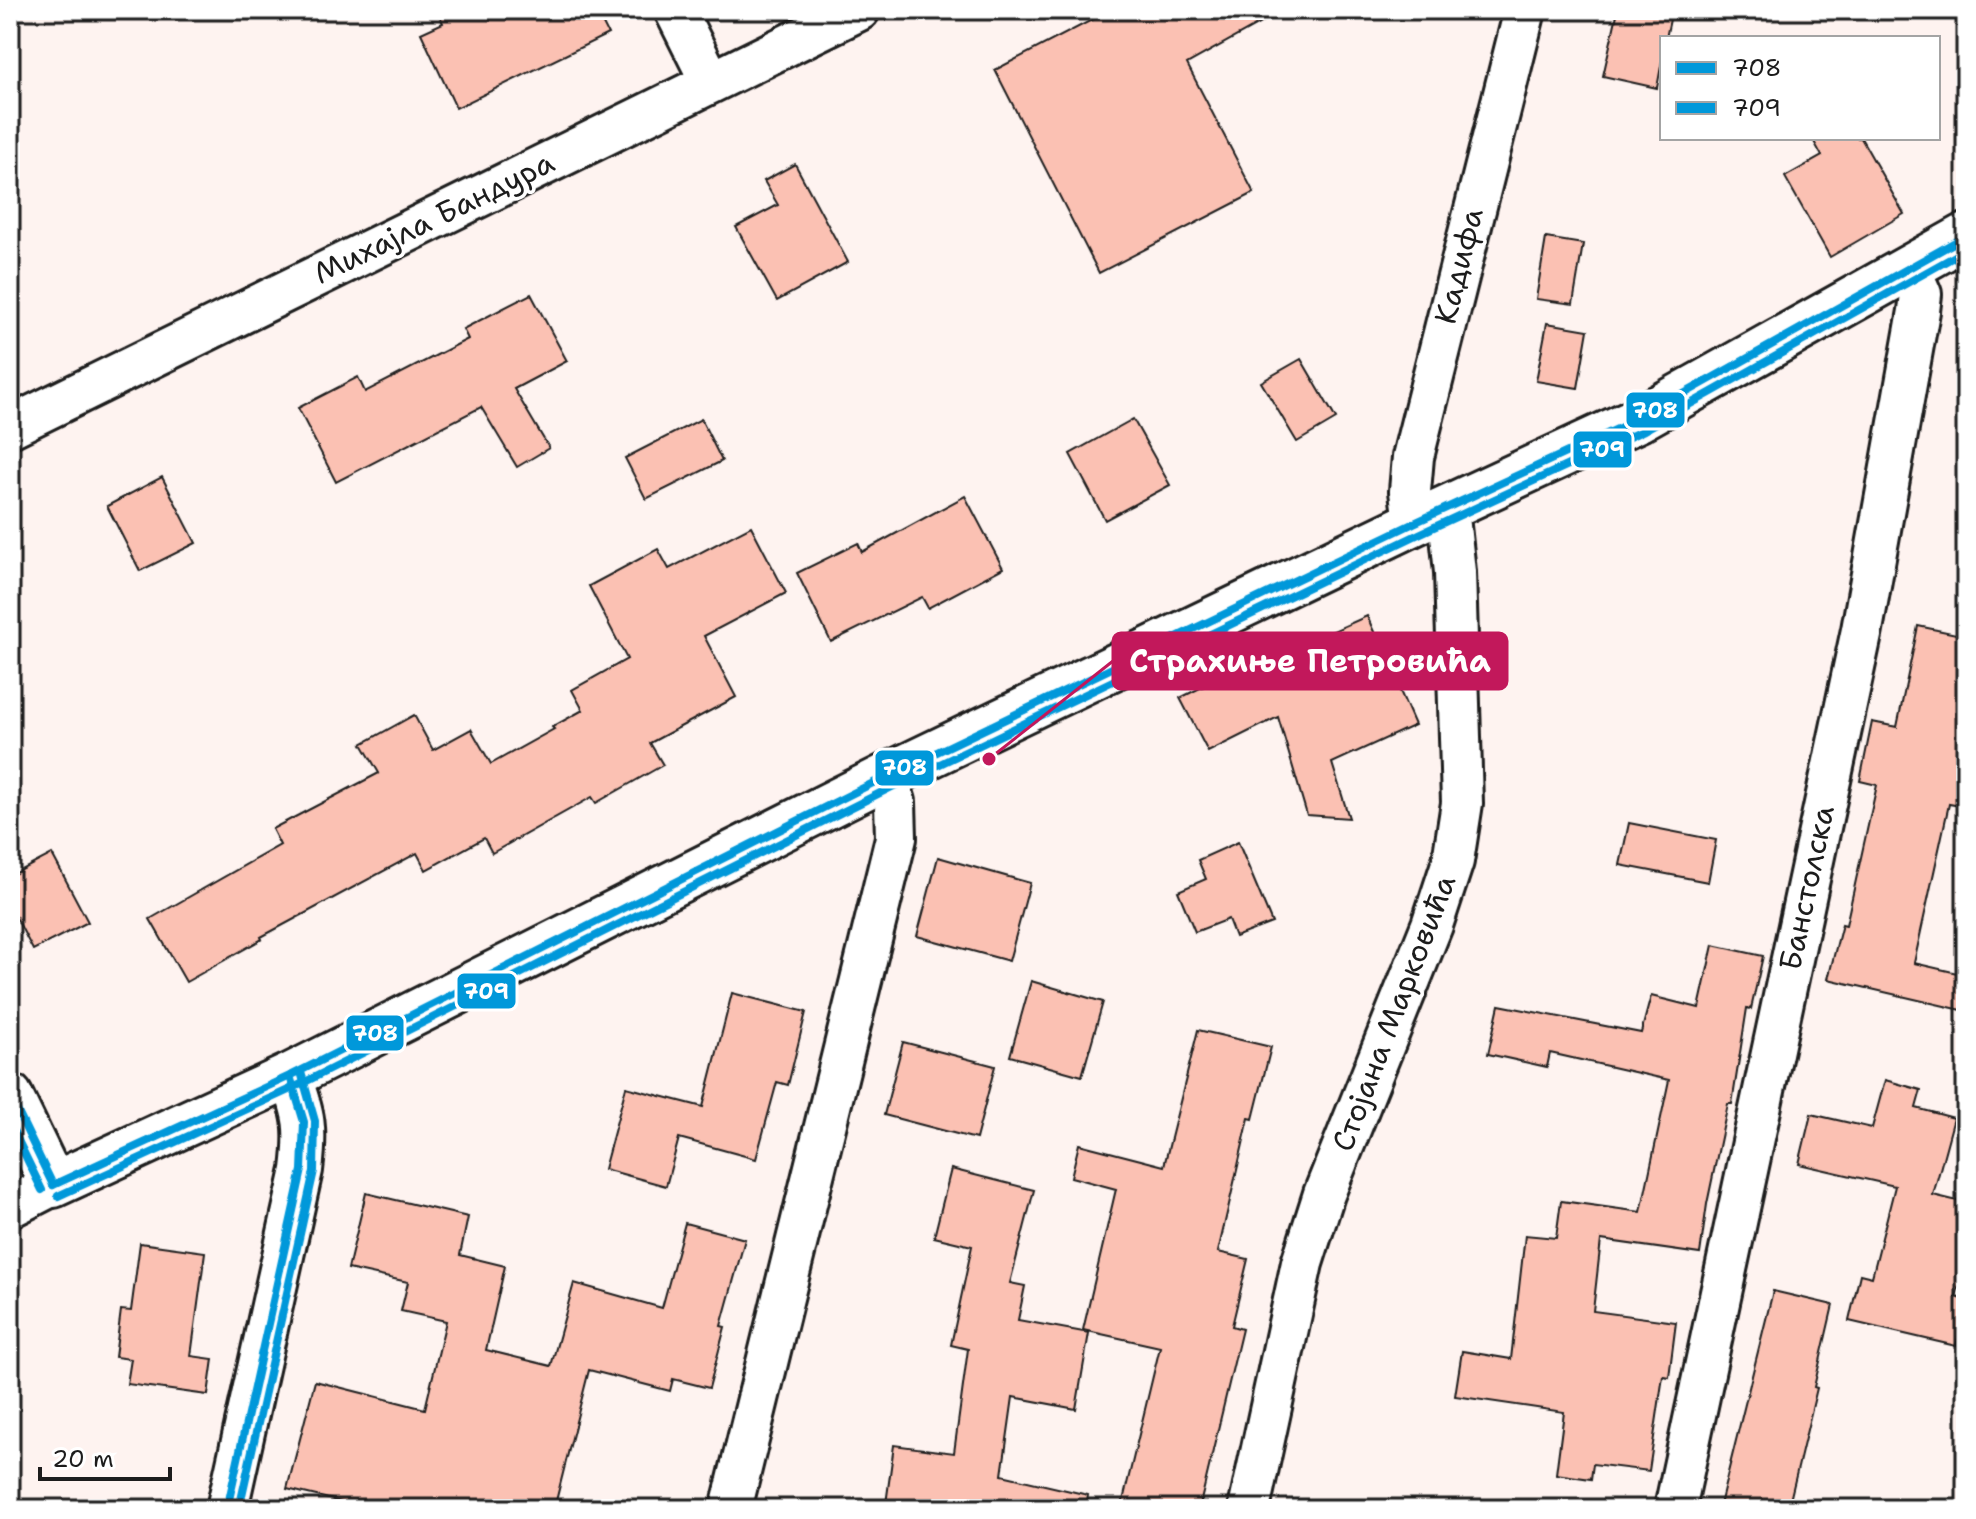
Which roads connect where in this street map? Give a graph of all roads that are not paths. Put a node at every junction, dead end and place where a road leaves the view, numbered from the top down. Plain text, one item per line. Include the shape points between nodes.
1 (675, 10) edge
2 (859, 10) edge
3 (1525, 10) edge
4 (711, 82) junction
5 (1966, 236) edge
6 (1909, 267) junction
7 (10, 427) edge
8 (1431, 516) junction
9 (887, 776) junction
10 (290, 1076) junction
11 (10, 1096) edge
12 (53, 1185) junction
13 (10, 1207) edge
14 (227, 1509) edge
15 (731, 1509) edge
16 (1249, 1509) edge
17 (1675, 1509) edge

1 - 4 street
2 - 4 street, Михајла Бандура
3 - 8 street, Кадифа via 1413,457 1410,491
4 - 7 street, Михајла Бандура
5 - 6 street
6 - 8 street via 1666,405
6 - 17 street, Банстолска via 1921,294 1919,311 1862,630
8 - 9 street
8 - 16 street, Стојана Марковића via 1455,572 1462,803 1453,861 1302,1263
9 - 10 street
9 - 15 street via 895,802 896,838
10 - 12 street
10 - 14 street via 304,1113 302,1170
11 - 12 street
12 - 13 street

